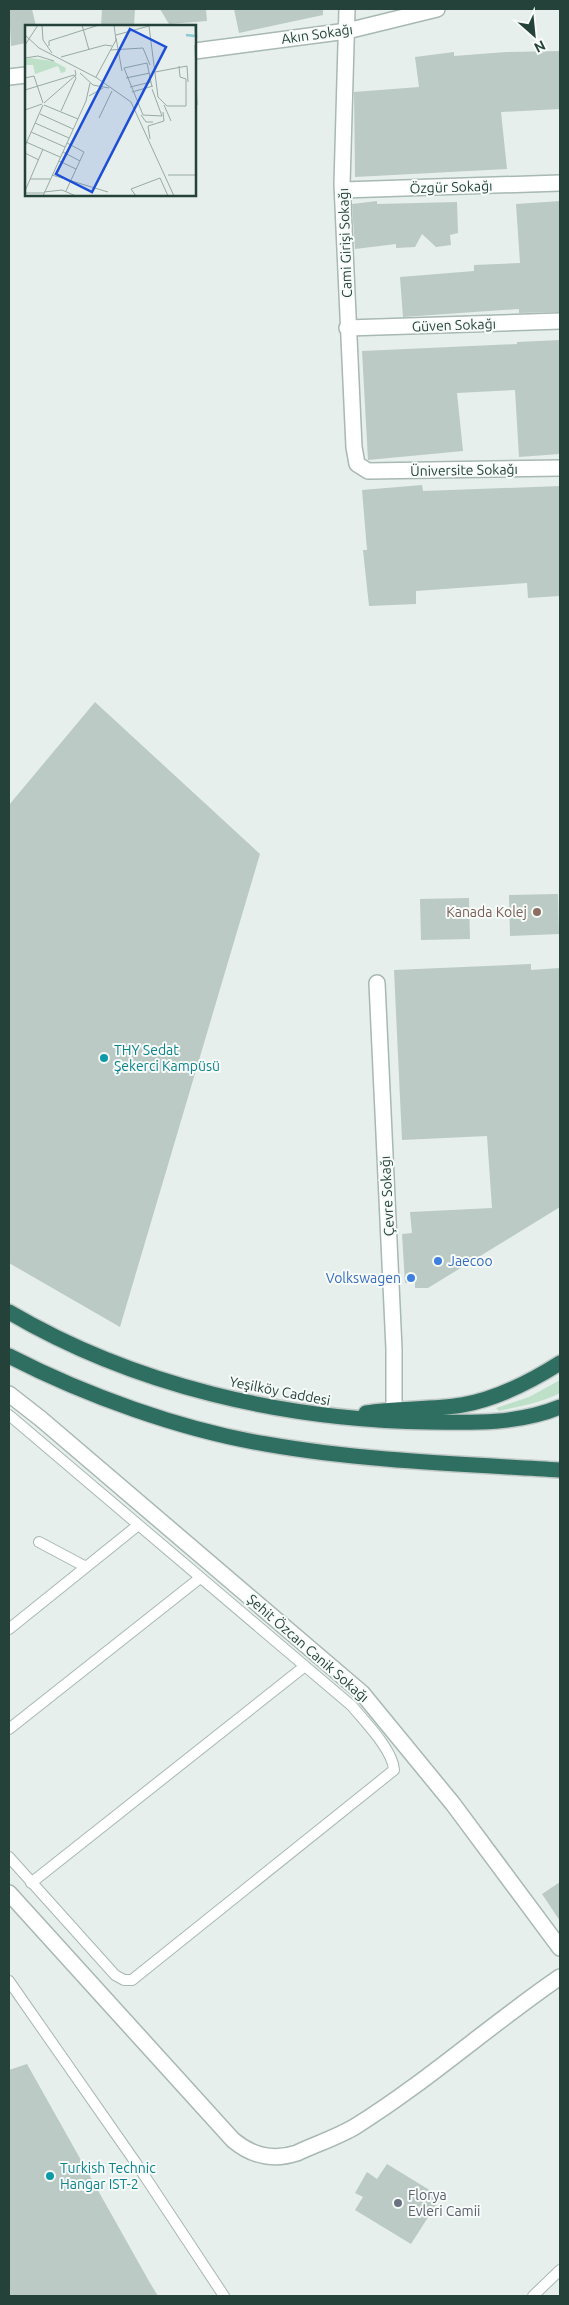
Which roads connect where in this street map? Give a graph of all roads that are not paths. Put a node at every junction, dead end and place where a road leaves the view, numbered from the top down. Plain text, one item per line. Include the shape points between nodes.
1 (347, 9) edge
2 (437, 9) edge
3 (347, 31) junction
4 (196, 51) edge
5 (25, 75) edge
6 (9, 77) edge
7 (560, 183) edge
8 (343, 190) junction
9 (560, 321) edge
10 (347, 328) junction
11 (560, 468) edge
12 (368, 471) joint
13 (377, 982) dead end
14 (9, 1312) edge
15 (9, 1356) edge
16 (560, 1363) edge
17 (9, 1394) edge
18 (560, 1407) edge
19 (394, 1409) junction
20 (9, 1416) edge
21 (334, 1417) junction
22 (560, 1470) edge
23 (138, 1526) junction
24 (39, 1542) dead end
25 (86, 1567) junction
26 (200, 1578) junction
27 (9, 1629) edge
28 (304, 1666) junction
29 (9, 1729) edge
30 (9, 1857) edge
31 (31, 1884) junction
32 (9, 1893) edge
33 (560, 1948) edge
34 (560, 1977) edge
35 (9, 1982) edge
36 (560, 2270) edge
37 (224, 2296) edge
38 (533, 2296) edge

1 - 3 street, Cami Girişi Sokağı
2 - 3 street, Akın Sokağı
3 - 4 street, Akın Sokağı
3 - 8 street, Cami Girişi Sokağı
5 - 6 street
7 - 8 street, Özgür Sokağı
8 - 10 street, Cami Girişi Sokağı
9 - 10 street, Güven Sokağı
10 - 12 street, Cami Girişi Sokağı via 354,447 357,464
11 - 12 street, Üniversite Sokağı
13 - 19 street, Çevre Sokağı
14 - 21 highway, Yeşilköy Caddesi via 65,1342 205,1393
15 - 22 highway via 82,1389 156,1415 264,1444 394,1459
16 - 19 highway via 521,1386 490,1398 462,1405
17 - 33 street, Şehit Özcan Canik Sokağı via 362,1694 453,1804
18 - 21 highway, Yeşilköy Caddesi via 486,1423
19 - 21 highway
20 - 23 lane
23 - 25 lane
23 - 26 lane
24 - 25 lane
25 - 27 lane
26 - 28 lane
26 - 29 lane
28 - 31 lane
28 - 31 lane via 352,1706 388,1753 394,1770 136,1979 124,1980 116,1975
30 - 31 lane
32 - 34 street via 233,2140 249,2152 269,2157 297,2153 354,2127 436,2071 480,2034
35 - 37 lane via 136,2163
36 - 38 lane

